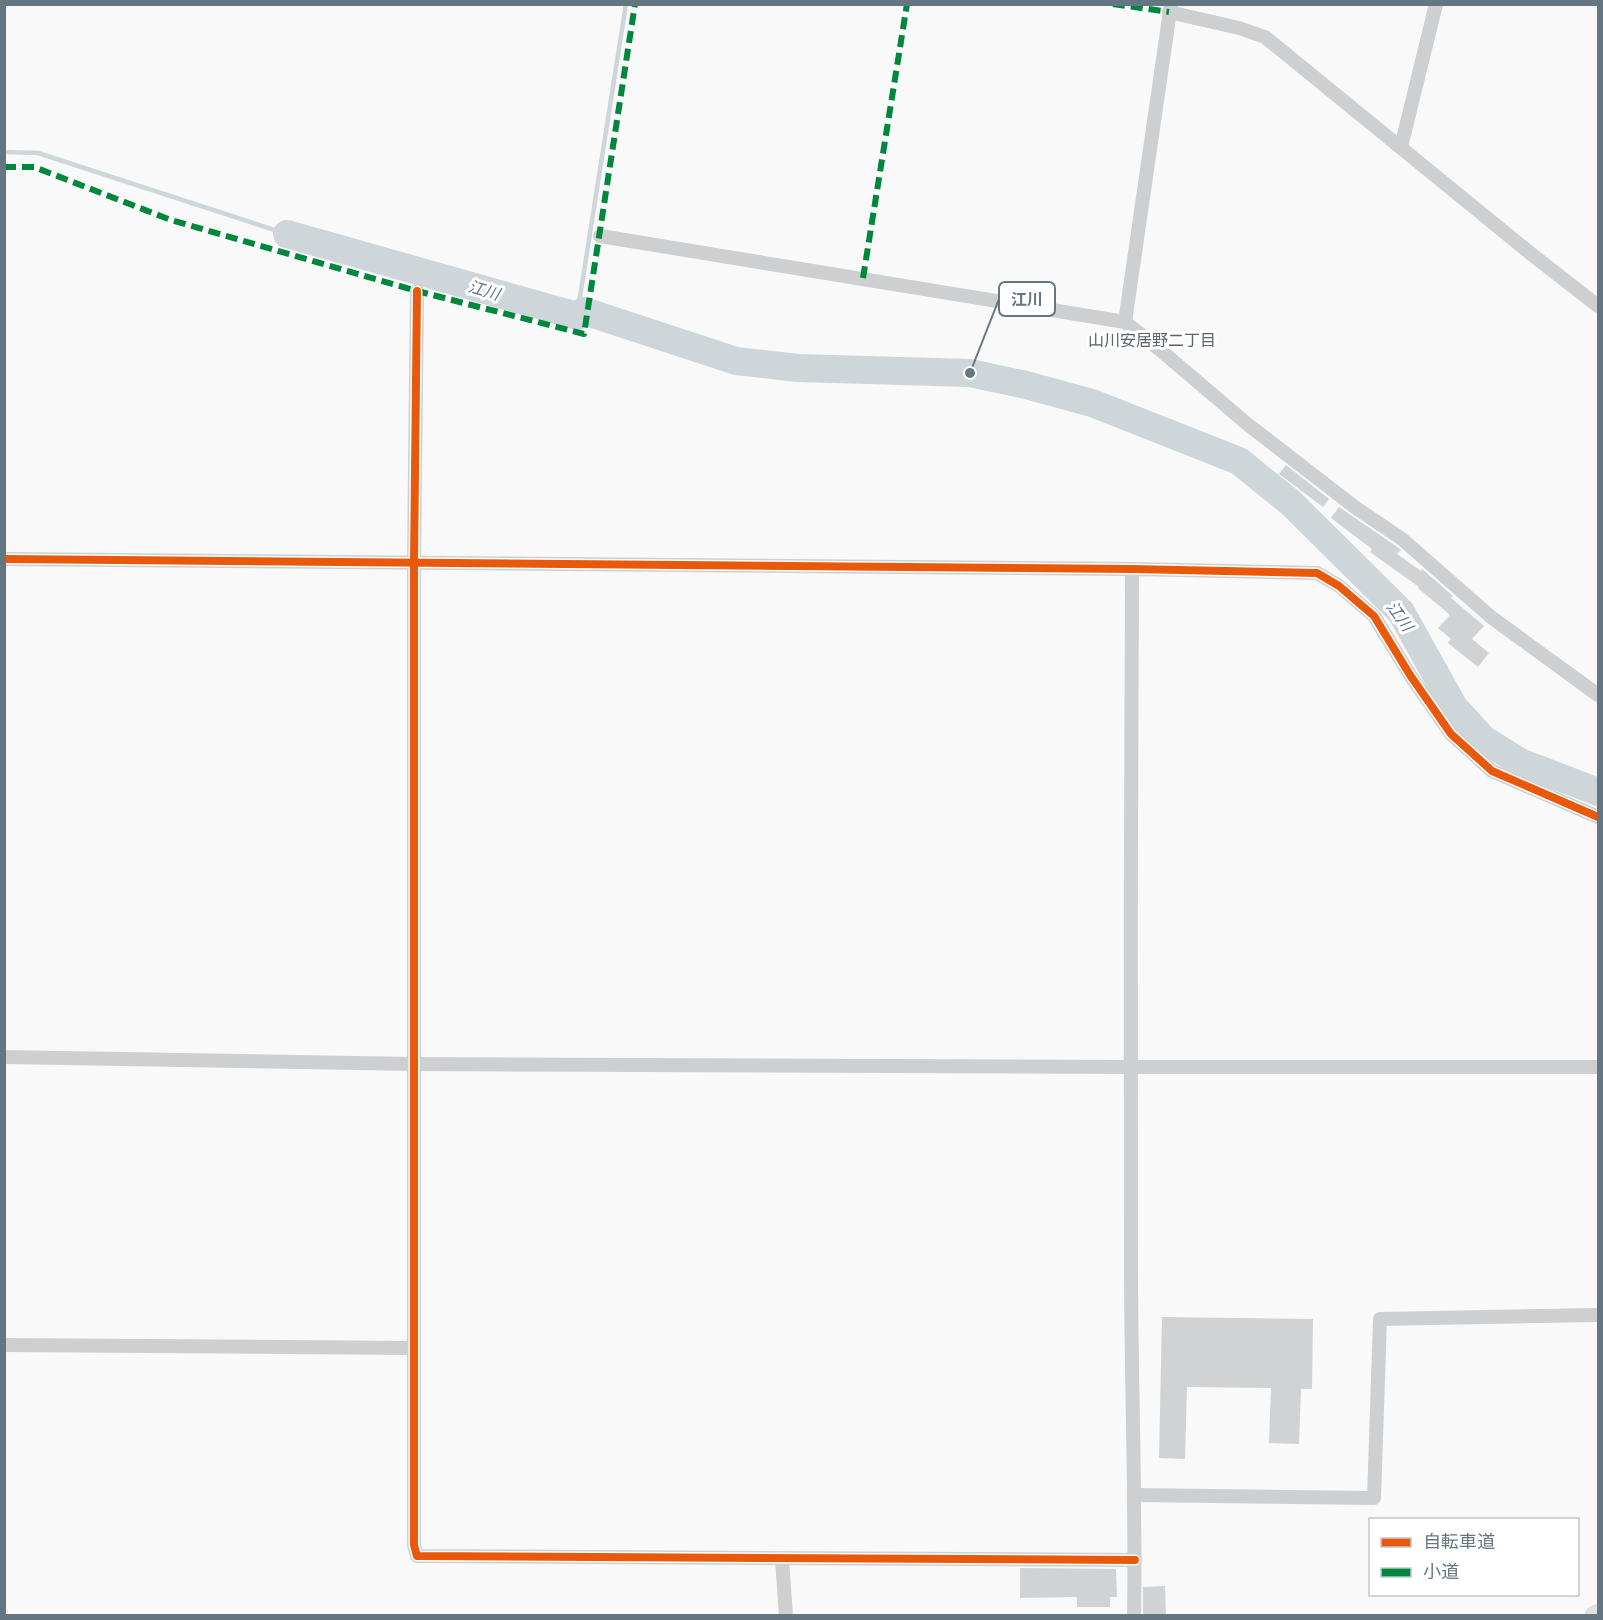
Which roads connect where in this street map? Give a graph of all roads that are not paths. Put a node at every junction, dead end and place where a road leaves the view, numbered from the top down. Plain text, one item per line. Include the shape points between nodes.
1 (1436, 4) edge
2 (1170, 8) edge
3 (1401, 147) junction
4 (600, 236) dead end
5 (417, 291) dead end
6 (1599, 306) edge
7 (1125, 322) junction
8 (4, 559) edge
9 (414, 563) junction
10 (1132, 569) junction
11 (1599, 695) edge
12 (1599, 817) edge
13 (4, 1057) edge
14 (415, 1064) junction
15 (1130, 1067) junction
16 (1599, 1067) edge
17 (1599, 1315) edge
18 (4, 1345) edge
19 (414, 1348) junction
20 (1134, 1495) junction
21 (782, 1559) junction
22 (1135, 1560) junction
23 (786, 1616) edge
24 (1134, 1616) edge

1 - 3 street
2 - 3 street via 1265,37
2 - 7 street
3 - 6 street
4 - 7 street
5 - 9 street
7 - 11 street via 1246,423 1402,539 1491,616
8 - 9 street
9 - 10 street
9 - 14 street
10 - 12 street via 1317,573 1340,586 1374,616 1451,734 1492,771
10 - 15 street
13 - 14 street
14 - 15 street
14 - 19 street
15 - 16 street
15 - 20 street
17 - 20 street via 1380,1319 1374,1498
18 - 19 street
19 - 21 street via 417,1556
20 - 22 street
21 - 22 street
21 - 23 street
22 - 24 street

